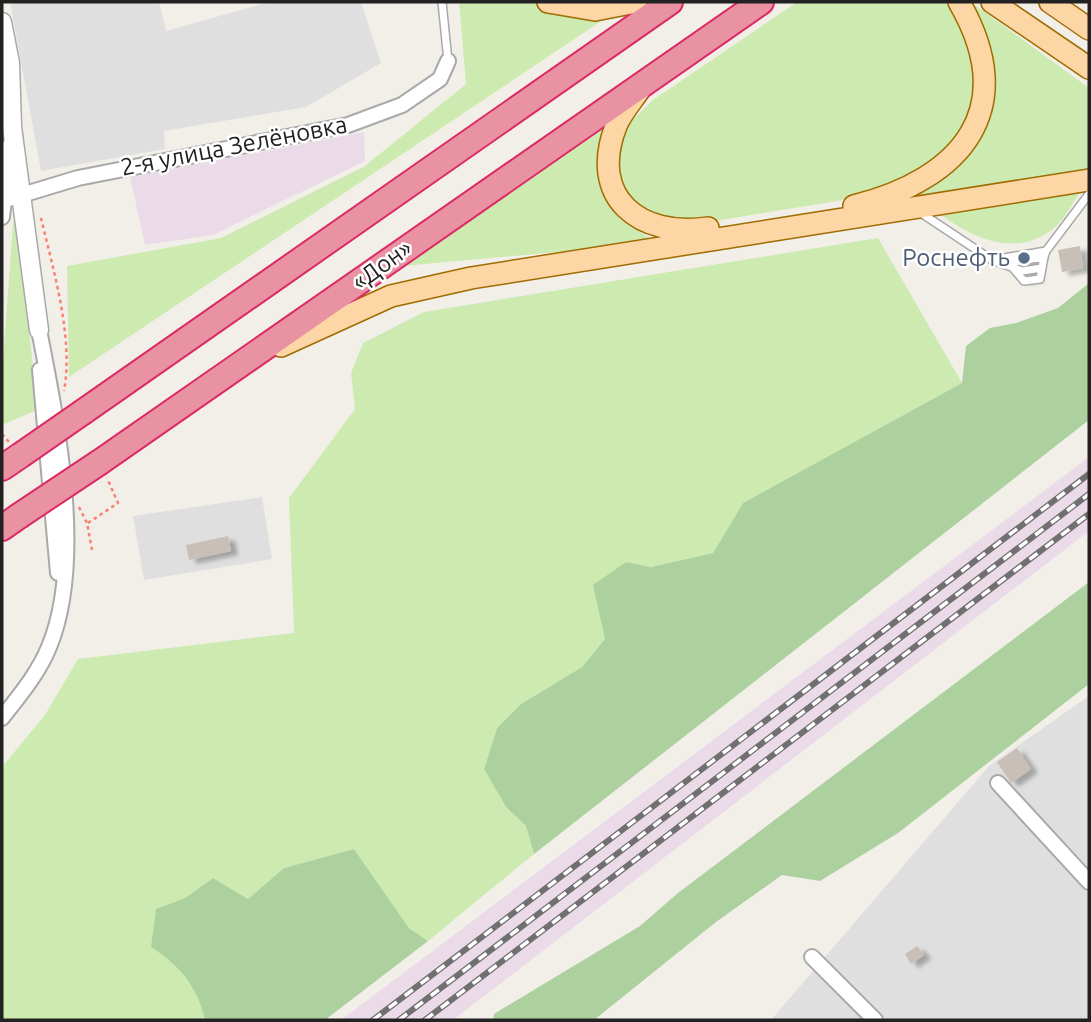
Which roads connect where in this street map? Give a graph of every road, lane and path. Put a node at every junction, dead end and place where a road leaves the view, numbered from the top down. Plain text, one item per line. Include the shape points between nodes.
1 (442, 2) edge
2 (548, 2) edge
3 (636, 2) edge
4 (670, 2) edge
5 (761, 2) edge
6 (959, 2) edge
7 (992, 2) edge
8 (1050, 2) edge
9 (2, 22) edge
10 (1089, 29) edge
11 (449, 61) joint
12 (1089, 68) edge
13 (646, 80) junction
14 (12, 127) junction
15 (1089, 180) edge
16 (28, 193) junction
17 (1089, 194) edge
18 (3, 200) edge
19 (914, 209) junction
20 (2, 217) edge
21 (1045, 254) junction
22 (992, 260) junction
23 (1002, 264) junction
24 (39, 330) joint
25 (250, 360) junction
26 (73, 406) junction
27 (11, 461) edge
28 (100, 462) junction
29 (76, 503) dead end
30 (10, 522) edge
31 (87, 523) junction
32 (92, 550) dead end
33 (2, 718) edge
34 (998, 783) dead end
35 (1089, 883) edge
36 (812, 957) dead end
37 (875, 1020) edge

1 - 11 lane
2 - 3 main road via 595,9
4 - 26 highway, «Дон»
5 - 13 highway, «Дон»
6 - 13 main road via 983,59 986,86 974,126 952,160 926,180 855,206 688,231 637,219 613,186 609,165 617,124
7 - 12 main road
8 - 10 main road
9 - 14 street via 10,63
11 - 16 street, 2-я улица Зелёновка via 440,79 402,105 348,125 78,178
13 - 25 highway, «Дон»
14 - 16 street
14 - 18 street
15 - 19 main road
16 - 18 street, 2-я улица Зелёновка
16 - 24 street
16 - 26 path via 62,322
17 - 21 lane
18 - 20 street
19 - 22 lane
19 - 25 main road via 413,291 356,310
21 - 22 lane
21 - 23 lane
21 - 23 lane via 1040,279 1024,281 1013,268
22 - 23 lane
24 - 33 street via 52,393 67,569 57,623 38,669
25 - 28 highway, «Дон»
26 - 27 highway, «Дон», bridge
28 - 30 highway, «Дон», bridge
28 - 31 path via 118,503
29 - 31 path
31 - 32 path
34 - 35 street
36 - 37 street

